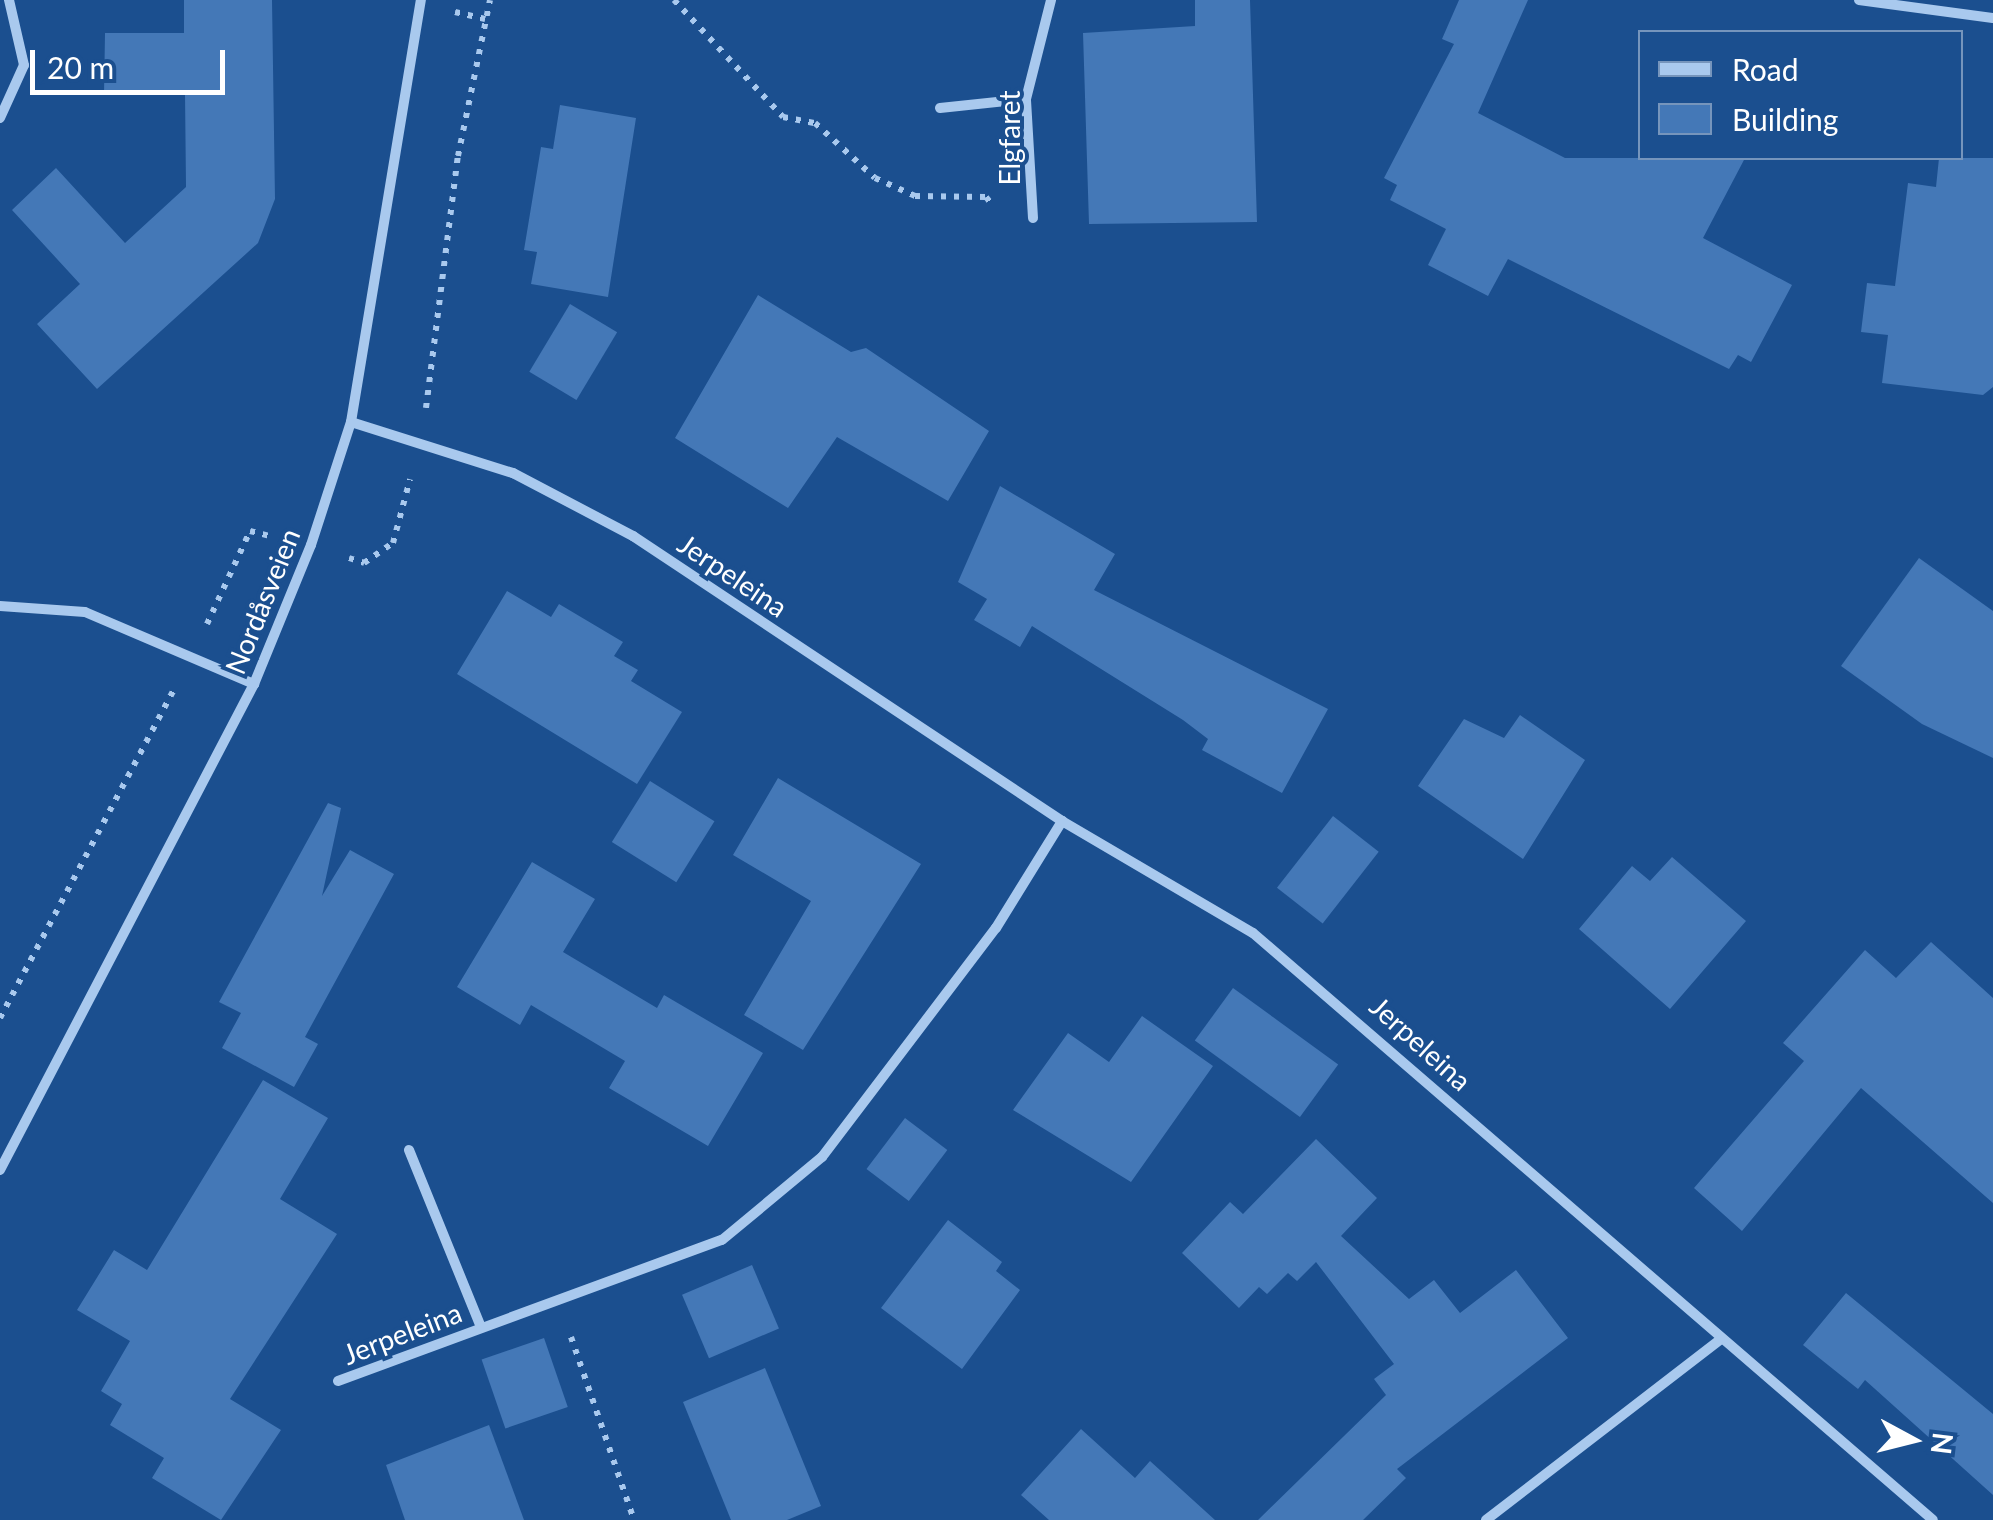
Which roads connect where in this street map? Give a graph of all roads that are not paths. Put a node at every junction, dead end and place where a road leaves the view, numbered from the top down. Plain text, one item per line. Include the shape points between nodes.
1 (9, 0) edge
2 (421, 0) edge
3 (1051, 0) edge
4 (1859, 0) edge
5 (1993, 18) edge
6 (1026, 98) junction
7 (940, 108) dead end
8 (0, 118) edge
9 (1033, 218) road end
10 (352, 422) junction
11 (0, 606) edge
12 (254, 684) junction
13 (1062, 821) junction
14 (409, 1150) dead end
15 (0, 1170) edge
16 (481, 1327) junction
17 (1720, 1340) junction
18 (338, 1381) dead end
19 (1486, 1520) edge
20 (1933, 1520) edge

1 - 8 street via 24,65
2 - 10 street, Nordåsveien
3 - 6 street, Elgfaret
4 - 5 street
6 - 7 street
6 - 9 street, Elgfaret
10 - 12 street, Nordåsveien
10 - 13 street, Jerpeleina via 513,473 633,536
11 - 12 street via 85,612 194,653
12 - 15 street, Nordåsveien
13 - 16 street, Jerpeleina via 996,928 822,1157 722,1240
13 - 17 street, Jerpeleina via 1268,944
14 - 16 street, Jerpeleina
16 - 18 street, Jerpeleina
17 - 19 street
17 - 20 street, Jerpeleina

